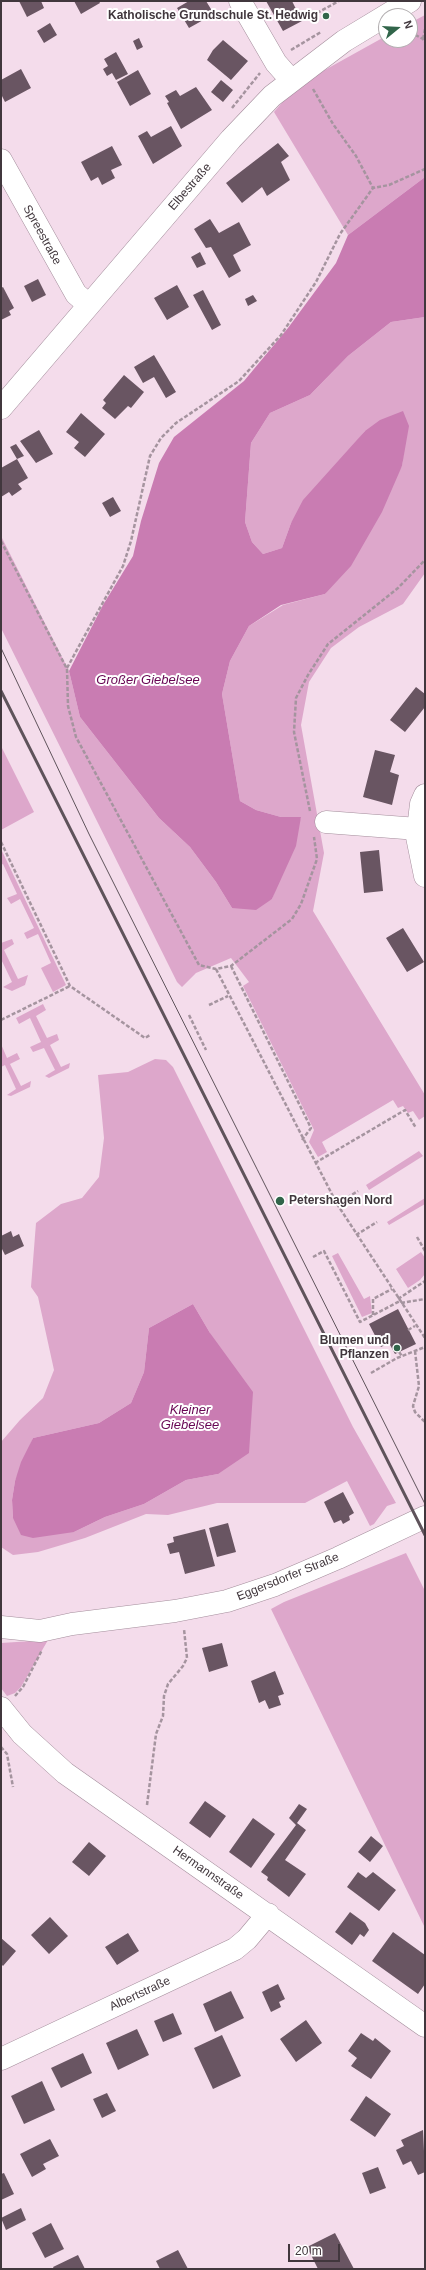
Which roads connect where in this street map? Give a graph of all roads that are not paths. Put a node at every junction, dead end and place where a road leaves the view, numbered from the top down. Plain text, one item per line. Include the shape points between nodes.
1 (240, 1) edge
2 (410, 1) edge
3 (297, 75) junction
4 (1, 160) edge
5 (89, 305) junction
6 (1, 408) edge
7 (425, 795) edge
8 (317, 824) road end
9 (418, 829) junction
10 (425, 876) edge
11 (425, 1517) edge
12 (1, 1612) edge
13 (72, 1624) junction
14 (1, 1626) edge
15 (1, 1709) edge
16 (268, 1914) junction
17 (425, 2026) edge
18 (1, 2059) edge

1 - 3 street via 276,63
2 - 3 street, Elbestraße via 344,40
3 - 5 street, Elbestraße via 272,96 231,139
4 - 5 street, Spreestraße via 76,294
5 - 6 street, Elbestraße
7 - 9 street via 421,804
8 - 9 street
9 - 10 street via 417,837
11 - 13 street, Eggersdorfer Straße via 330,1562 275,1585 232,1599 174,1612
12 - 13 street, Eggersdorfer Straße via 31,1620
13 - 14 street, Eggersdorfer Straße via 40,1631
15 - 16 street, Hermannstraße via 22,1734 65,1773
16 - 17 street, Hermannstraße
16 - 18 street, Albertstraße via 235,1949

